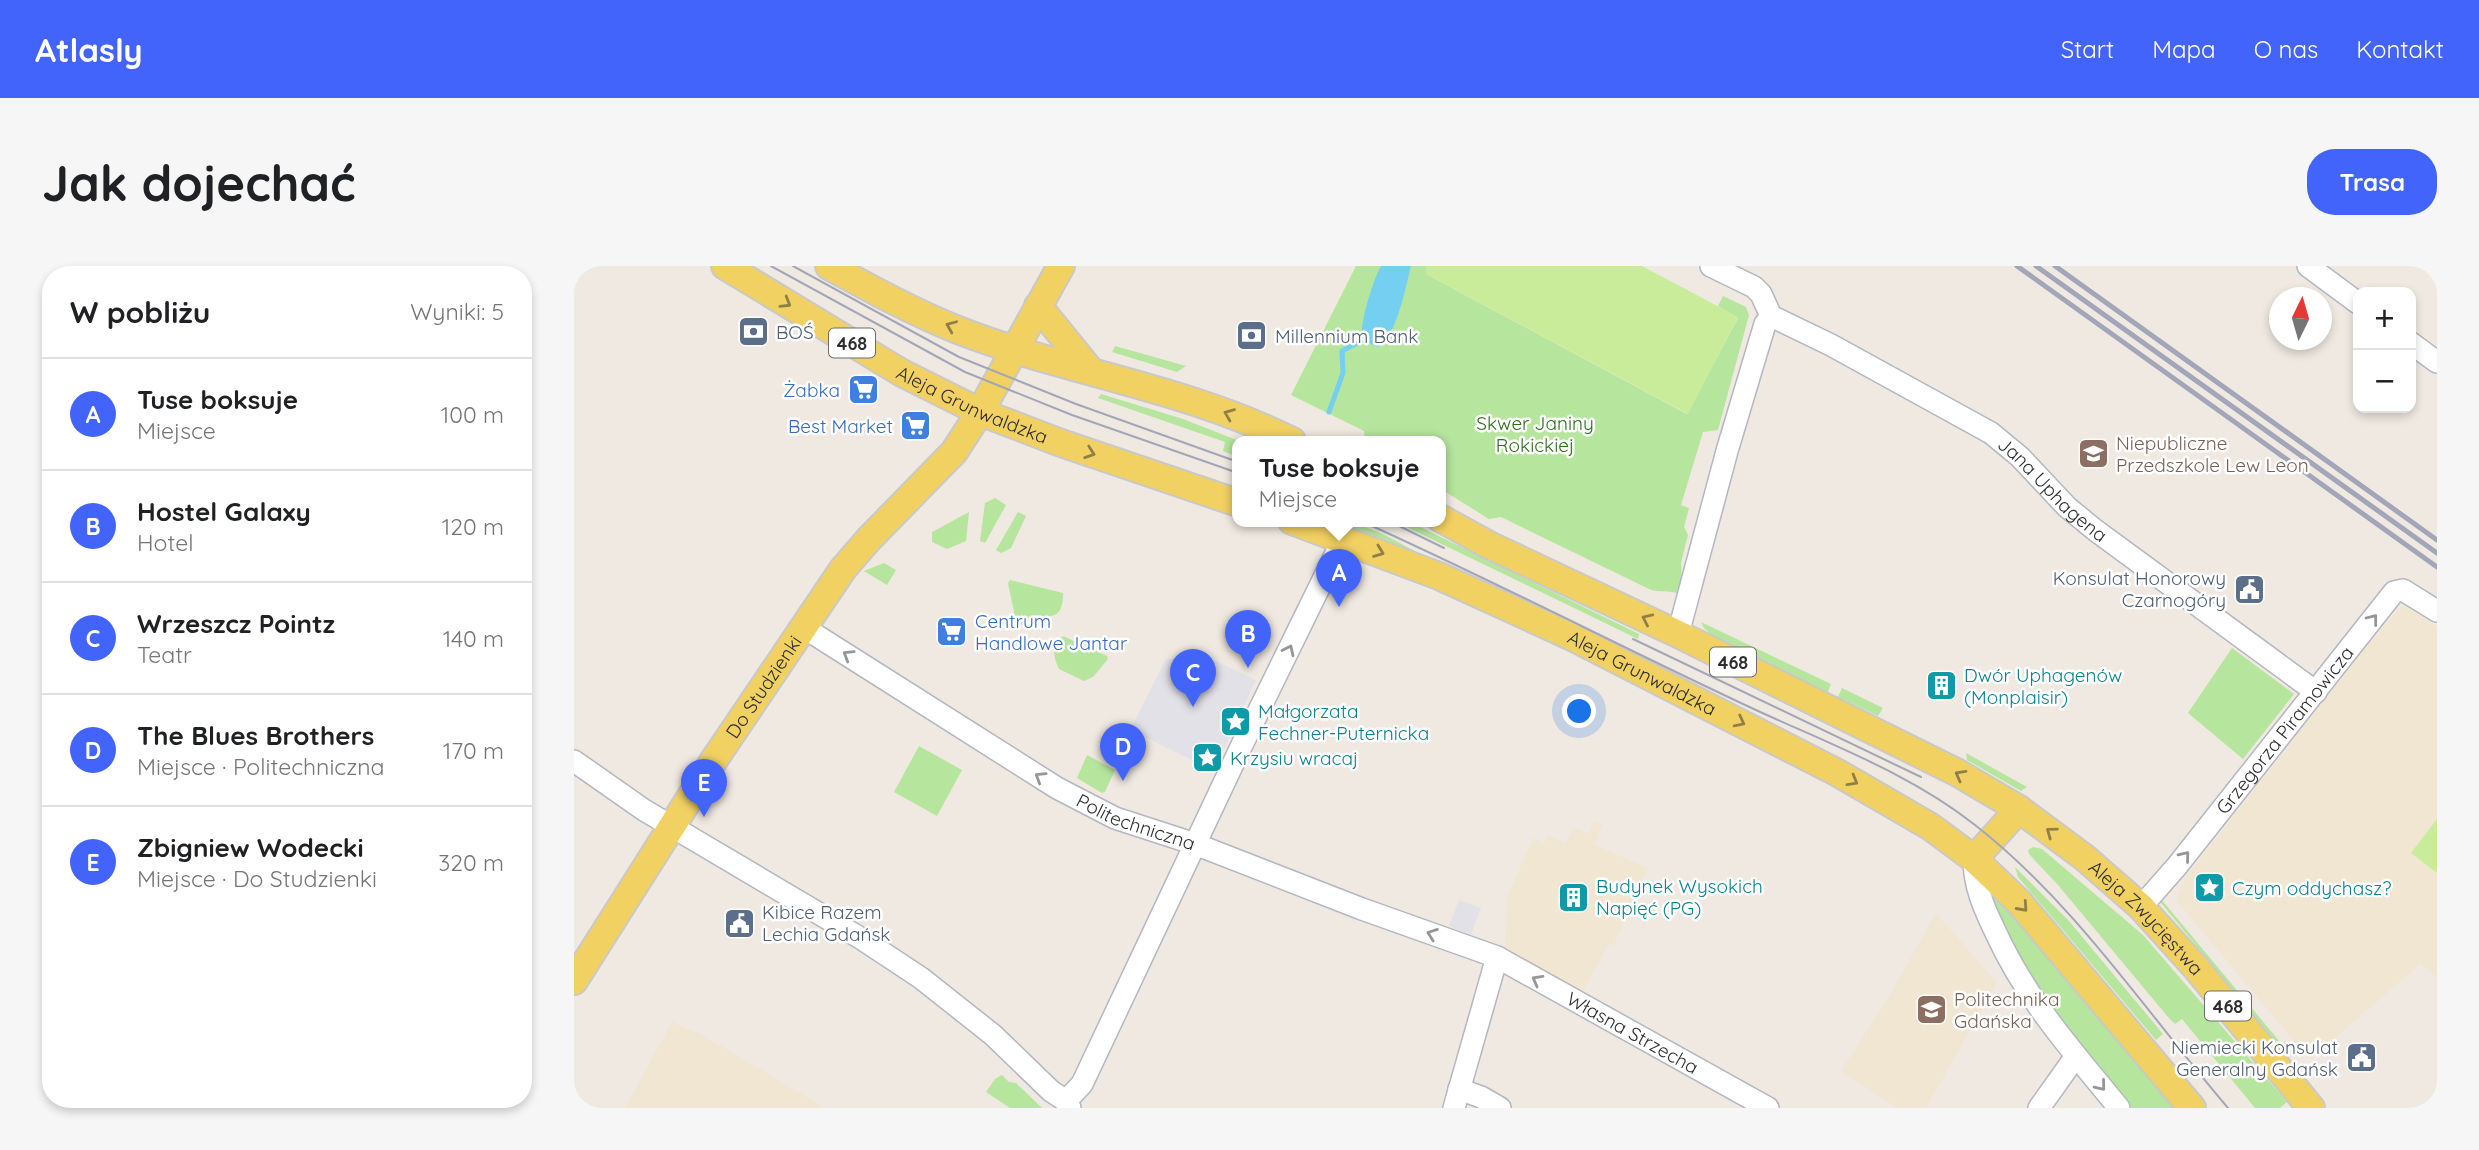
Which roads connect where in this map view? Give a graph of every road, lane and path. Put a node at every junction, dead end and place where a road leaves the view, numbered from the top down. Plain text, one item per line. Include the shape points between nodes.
1 (725, 266) edge
2 (829, 266) edge
3 (1060, 266) edge
4 (1712, 266) edge
5 (2308, 266) edge
6 (2353, 299) edge
7 (1038, 306) junction
8 (1771, 316) junction
9 (2416, 347) edge
10 (1015, 348) junction
11 (2437, 362) edge
12 (1090, 370) junction
13 (980, 412) junction
14 (1280, 436) edge
15 (1232, 501) edge
16 (1446, 521) edge
17 (1309, 527) edge
18 (1343, 539) junction
19 (2437, 611) edge
20 (803, 627) junction
21 (1678, 634) junction
22 (2316, 692) junction
23 (574, 761) edge
24 (2019, 809) junction
25 (673, 827) junction
26 (1195, 844) junction
27 (1974, 859) junction
28 (2141, 907) junction
29 (1497, 957) junction
30 (574, 981) edge
31 (2076, 1056) junction
32 (1457, 1098) edge
33 (1068, 1105) edge
34 (1500, 1108) edge
35 (1768, 1108) edge
36 (2039, 1108) edge
37 (2119, 1108) edge
38 (2192, 1108) edge
39 (2311, 1108) edge

1 -> 13 main road, Aleja Grunwaldzka / 468 via 902,373
10 -> 2 main road via 890,300
3 - 7 main road, Do Studzienki
4 - 8 street via 1754,287
5 - 6 street
7 - 10 main road, Do Studzienki
7 - 12 main road
8 - 21 street via 1727,451
8 - 22 street, Jana Uphagena via 1991,433 2095,530
9 - 11 street
10 - 12 main road
10 - 13 main road, Do Studzienki
14 -> 12 main road via 1225,412
13 -> 15 main road, Aleja Grunwaldzka / 468
13 - 20 main road, Do Studzienki via 954,452 843,569
21 -> 16 main road, 468
17 - 18 main road, Aleja Grunwaldzka / 468
26 -> 18 street
18 -> 27 main road, Aleja Grunwaldzka / 468 via 1439,576 1570,636 1718,711 1838,773 1931,827
22 -> 19 street, Grzegorza Piramowicza via 2394,593 2403,590
20 - 25 main road, Do Studzienki
26 -> 20 street, Politechniczna via 1115,818 1057,788
24 -> 21 main road, 468 via 1958,773
28 -> 22 street, Grzegorza Piramowicza
23 - 25 street
24 - 27 main road
28 -> 24 main road, Aleja Zwycięstwa / 468
25 - 30 main road, Do Studzienki
25 - 33 street via 921,978 993,1035
29 -> 26 street, Politechniczna
26 - 33 street
27 - 31 street via 1979,894 2008,959
27 -> 38 main road, 468 via 2019,902
28 - 39 main road, Aleja Zwycięstwa / 468
29 - 32 street
35 -> 29 street, Własna Strzecha
31 - 36 street
31 -> 37 street
32 - 34 street

